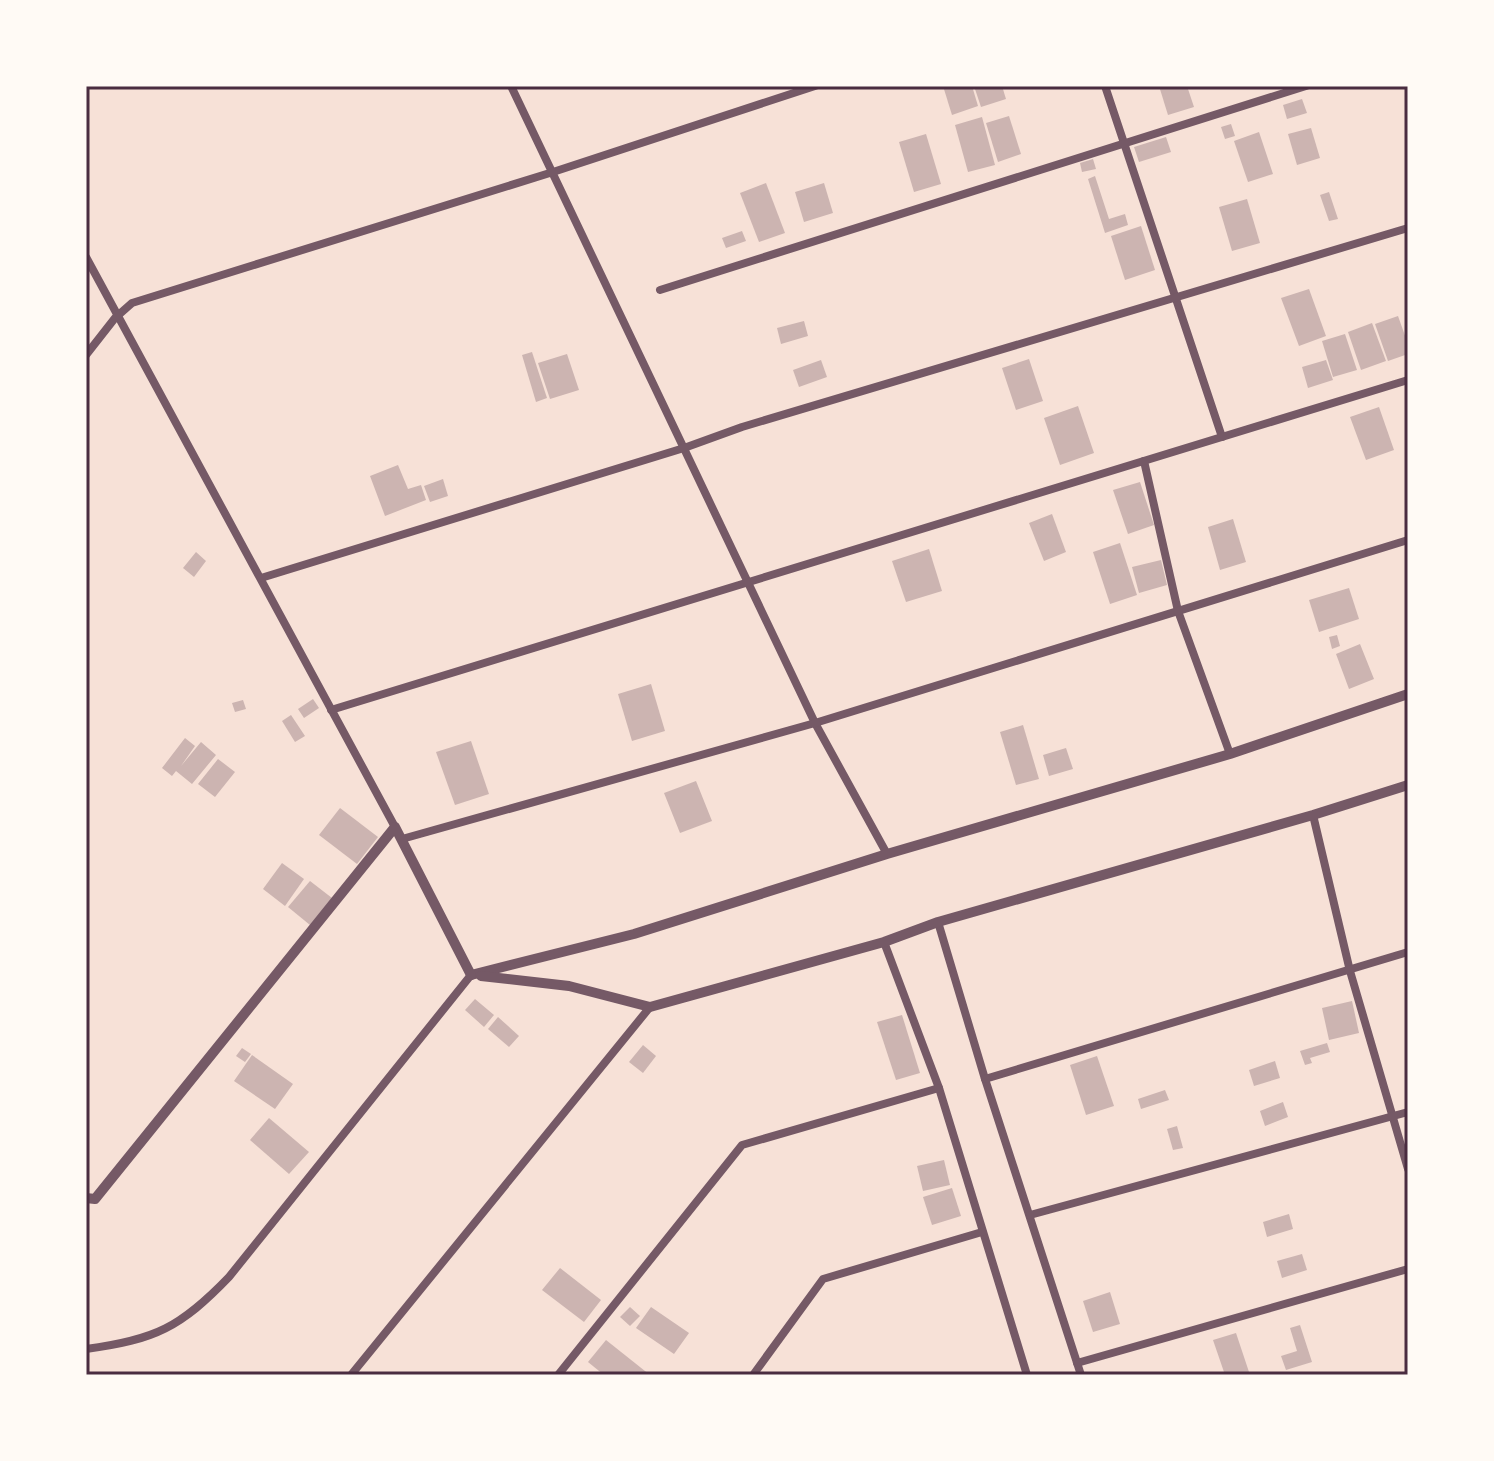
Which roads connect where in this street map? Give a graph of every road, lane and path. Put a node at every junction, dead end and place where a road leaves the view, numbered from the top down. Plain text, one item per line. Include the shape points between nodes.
1 (511, 86) edge
2 (815, 86) edge
3 (1105, 86) edge
4 (1306, 86) edge
5 (1124, 144) junction
6 (553, 172) junction
7 (1408, 228) edge
8 (86, 257) edge
9 (660, 290) dead end
10 (1174, 298) junction
11 (118, 315) junction
12 (86, 355) edge
13 (1408, 380) edge
14 (1222, 437) junction
15 (684, 448) junction
16 (1144, 461) junction
17 (1408, 540) edge
18 (261, 578) junction
19 (749, 582) junction
20 (1178, 611) junction
21 (1408, 694) edge
22 (331, 710) junction
23 (815, 723) junction
24 (1230, 754) junction
25 (1408, 785) edge
26 (1313, 815) junction
27 (395, 827) junction
28 (402, 839) junction
29 (887, 854) junction
30 (938, 922) junction
31 (884, 942) junction
32 (1408, 952) edge
33 (1350, 971) junction
34 (471, 975) junction
35 (650, 1007) junction
36 (985, 1079) junction
37 (939, 1088) junction
38 (1408, 1112) edge
39 (1393, 1117) junction
40 (1408, 1169) edge
41 (86, 1198) edge
42 (1030, 1215) junction
43 (982, 1232) junction
44 (1408, 1269) edge
45 (86, 1349) edge
46 (1077, 1363) junction
47 (351, 1375) edge
48 (558, 1375) edge
49 (753, 1375) edge
50 (1027, 1375) edge
51 (1081, 1375) edge

1 - 6 street
2 - 6 street
3 - 5 street
4 - 5 street
5 - 9 street
5 - 10 street
6 - 11 street via 132,303
6 - 15 street
7 - 10 street
8 - 11 street
10 - 14 street
10 - 15 street
11 - 12 street
11 - 18 street
13 - 14 street
14 - 16 street
15 - 18 street
15 - 19 street
16 - 19 street
16 - 20 street
17 - 20 street
18 - 22 street
19 - 22 street
19 - 23 street
20 - 23 street
20 - 24 street
21 - 24 street
22 - 27 street
23 - 28 street
23 - 29 street
24 - 29 street
25 - 26 street
26 - 30 street
26 - 33 street
27 - 28 street
27 - 41 street via 95,1199
28 - 34 street
29 - 34 street via 634,934
30 - 31 street
30 - 36 street
31 - 35 street
31 - 37 street
32 - 33 street
33 - 36 street
33 - 39 street
34 - 35 street via 569,986
34 - 45 street via 202,1305 171,1327 125,1344
35 - 47 street
36 - 42 street
37 - 43 street
37 - 48 street via 742,1145
38 - 39 street
39 - 40 street
39 - 42 street
42 - 46 street
43 - 49 street via 823,1279
43 - 50 street
44 - 46 street
46 - 51 street

